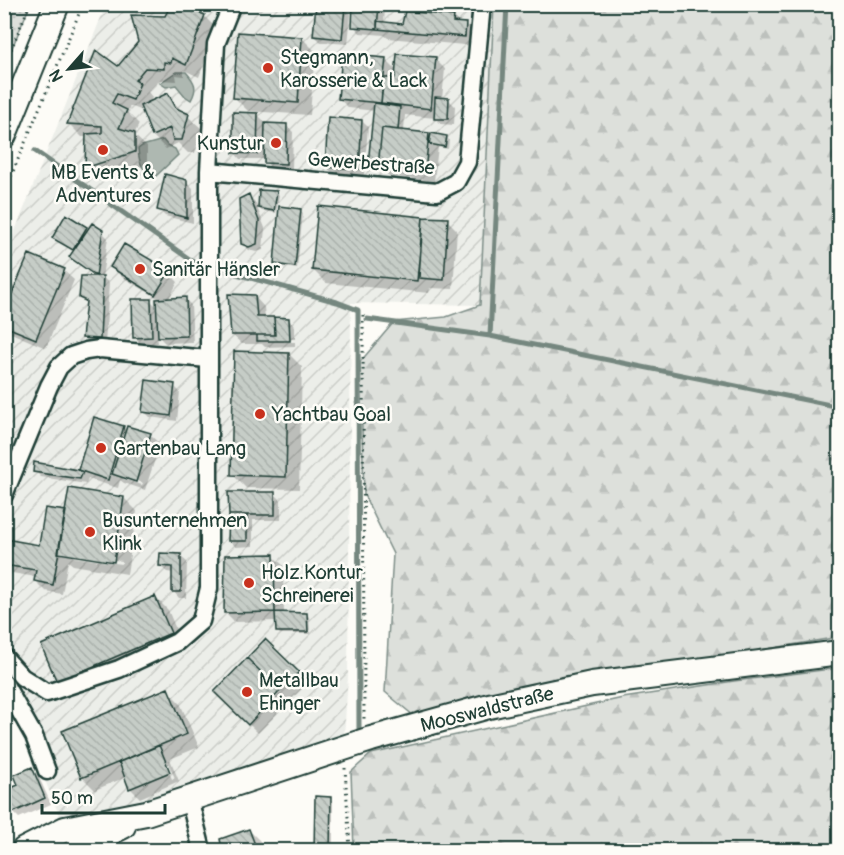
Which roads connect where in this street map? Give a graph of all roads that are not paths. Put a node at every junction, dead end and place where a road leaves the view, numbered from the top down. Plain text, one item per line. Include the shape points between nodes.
1 (57, 4) edge
2 (232, 4) edge
3 (482, 4) edge
4 (4, 135) edge
5 (209, 171) junction
6 (208, 359) junction
7 (4, 495) edge
8 (840, 653) edge
9 (5, 658) edge
10 (4, 682) edge
11 (46, 771) dead end
12 (189, 798) junction
13 (146, 813) junction
14 (24, 850) edge
15 (76, 850) edge
16 (202, 850) edge

1 - 4 main road
2 - 5 street via 216,44
3 - 5 street, Gewerbestraße via 466,162 456,182 437,192
5 - 6 street
6 - 7 street via 100,349 71,356 59,367 49,386
6 - 9 street via 209,588 201,621 168,647 119,669 47,693 22,677
8 - 12 main road, Mooswaldstraße via 592,684 489,706 364,741
10 - 11 street via 34,736
12 - 13 main road, Mooswaldstraße
12 - 16 street
13 - 14 main road, Mooswaldstraße via 65,829
13 - 15 main road, Mooswaldstraße

